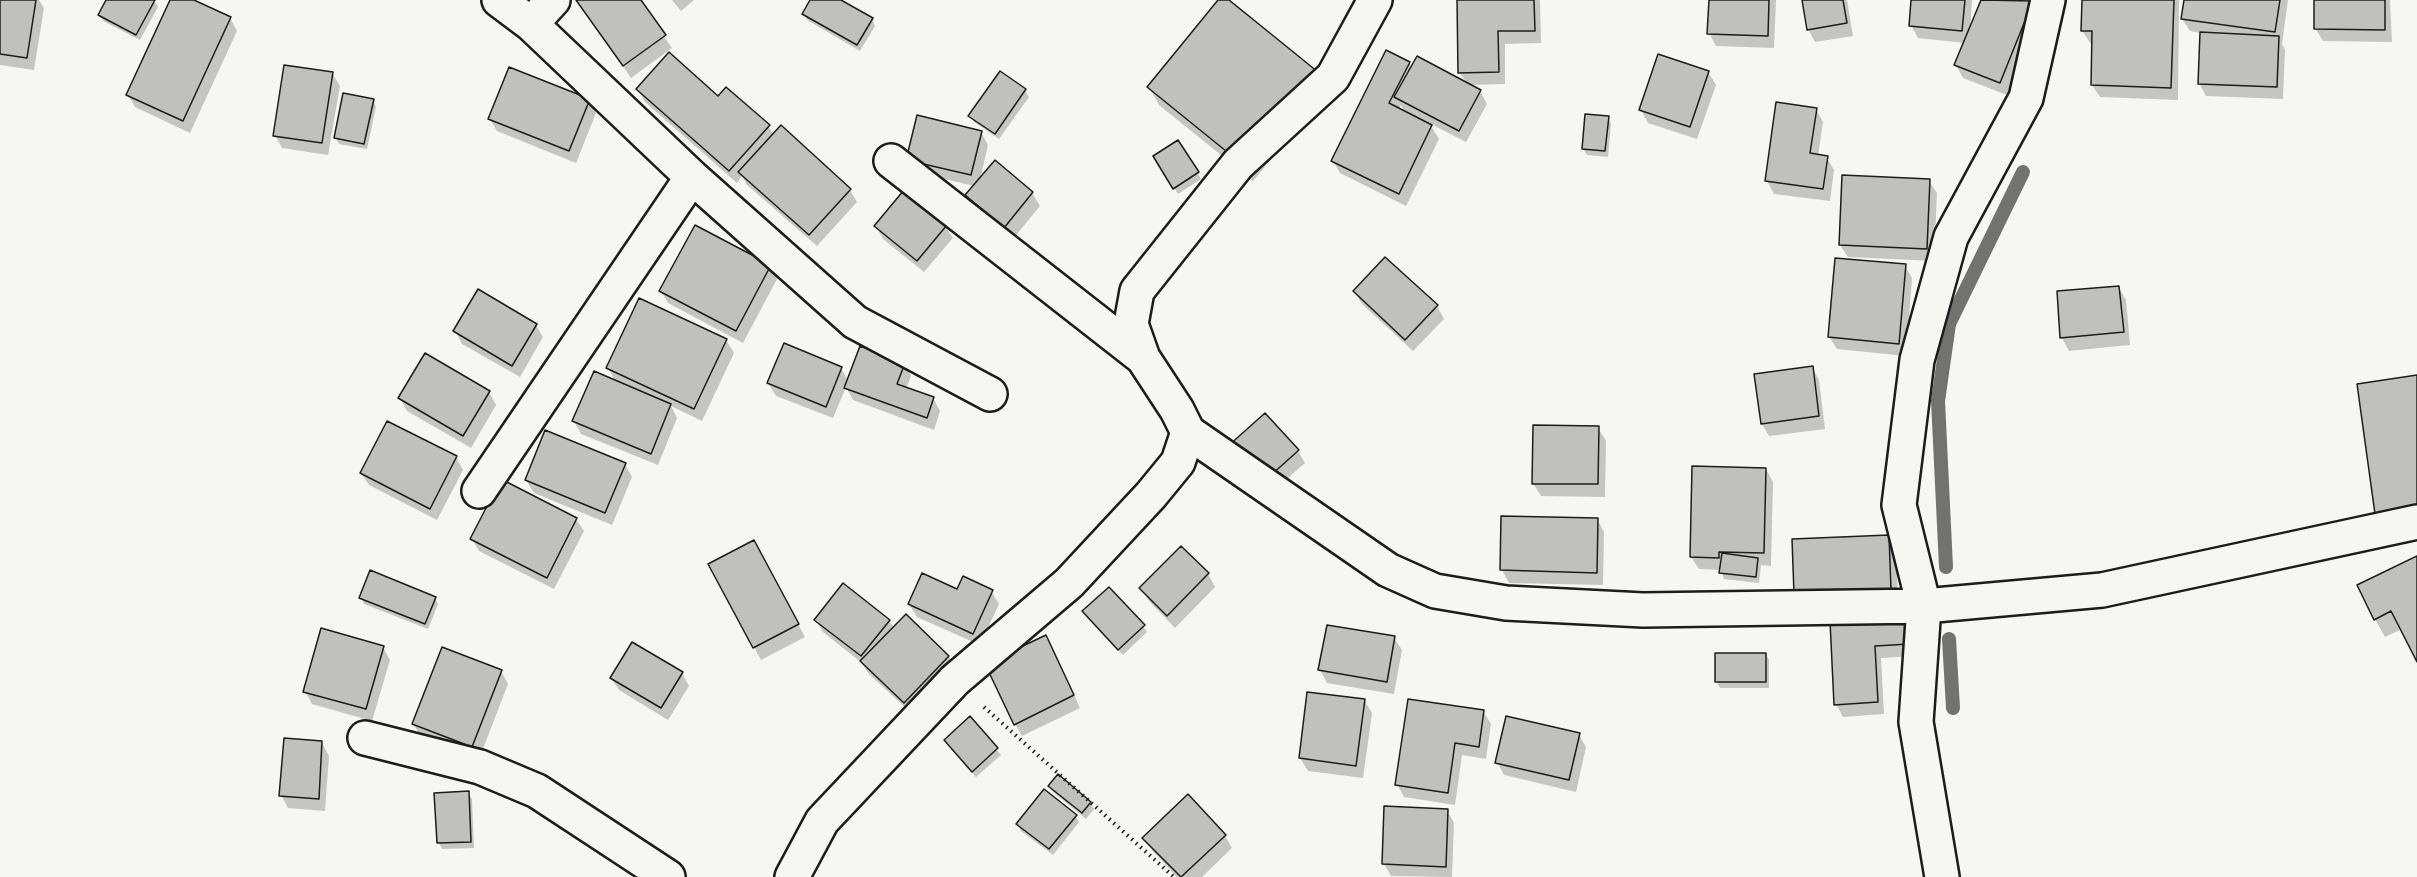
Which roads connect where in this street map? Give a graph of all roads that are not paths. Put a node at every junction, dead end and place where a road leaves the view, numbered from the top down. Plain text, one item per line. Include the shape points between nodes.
1 (500, 0) edge
2 (553, 0) edge
3 (1375, 0) edge
4 (2048, 0) edge
5 (531, 24) junction
6 (891, 161) dead end
7 (692, 177) junction
8 (1143, 358) junction
9 (990, 394) dead end
10 (1188, 432) junction
11 (479, 491) dead end
12 (2417, 522) edge
13 (1924, 606) junction
14 (365, 738) dead end
15 (668, 877) edge
16 (792, 877) edge
17 (1942, 877) edge

1 - 5 street
2 - 5 street
3 - 8 street via 1333,77 1238,164 1137,291 1131,324
4 - 13 street via 2026,98 1951,237 1917,360 1899,505
5 - 7 street
6 - 8 street
7 - 9 street via 855,322
7 - 11 street
8 - 10 street
10 - 13 street via 1388,570 1435,591 1506,603 1643,610
10 - 16 street via 1178,462 1069,583 955,681 822,821
12 - 13 street via 2102,590
13 - 17 street via 1916,722
14 - 15 street via 480,767 537,791

